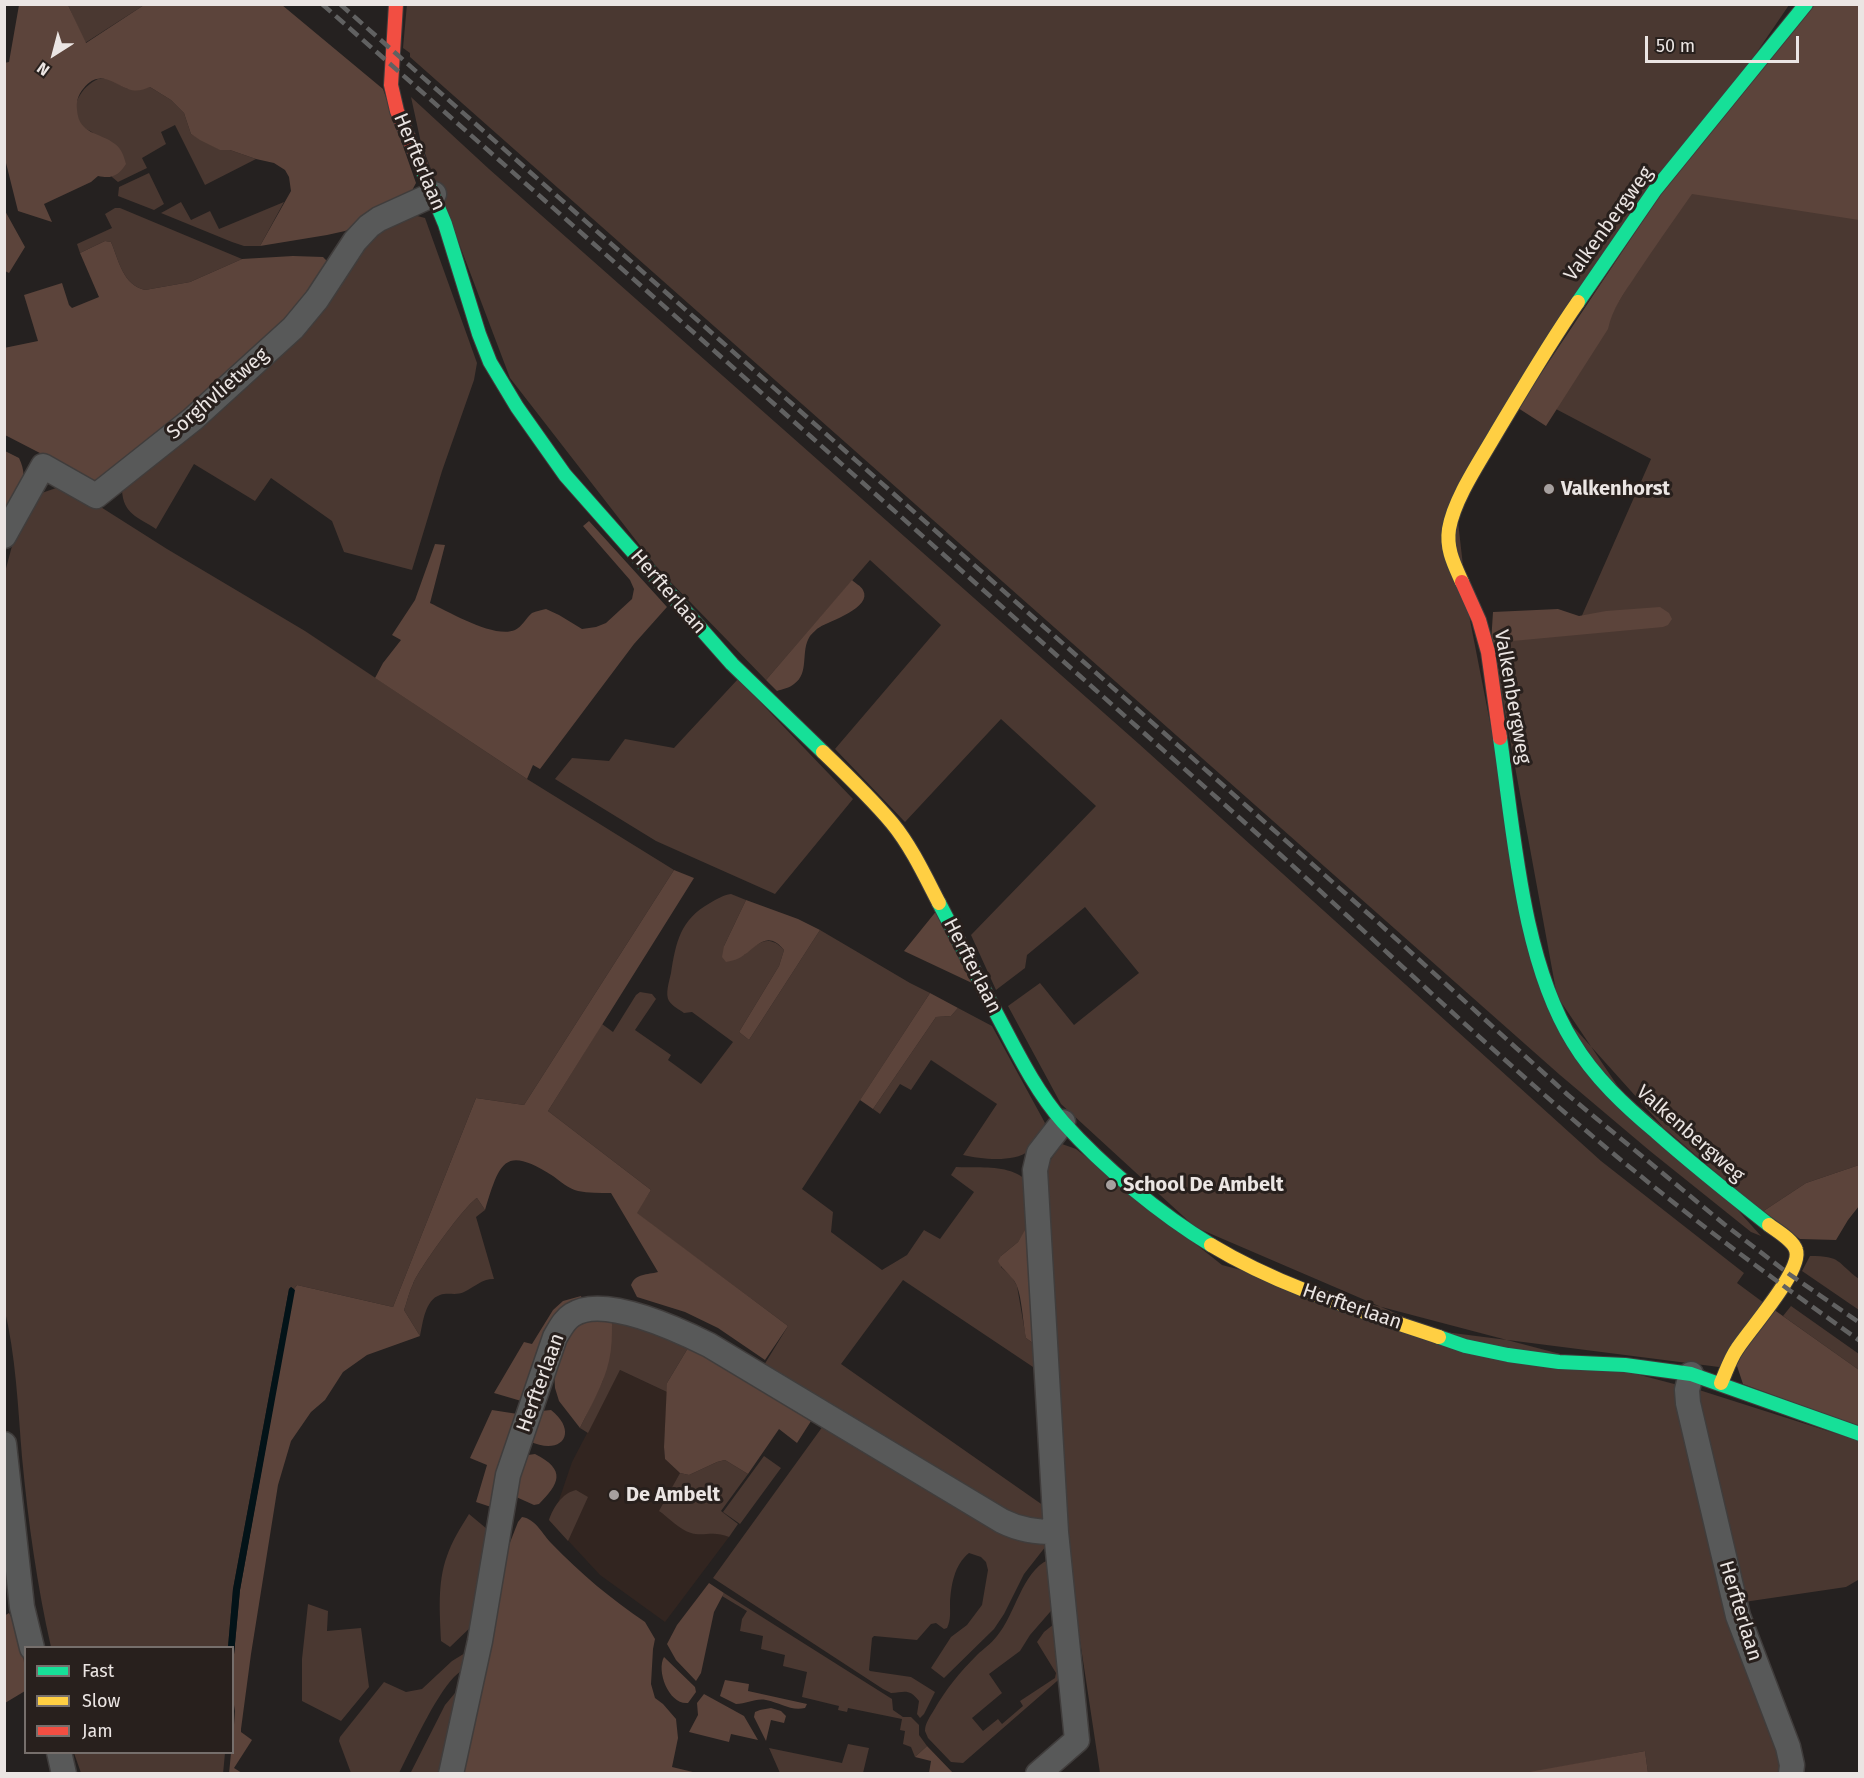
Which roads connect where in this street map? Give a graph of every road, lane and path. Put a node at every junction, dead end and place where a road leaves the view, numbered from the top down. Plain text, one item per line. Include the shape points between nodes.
1 (396, 4) edge
2 (1806, 4) edge
3 (434, 194) junction
4 (4, 536) edge
5 (1063, 1122) junction
6 (1691, 1374) junction
7 (1721, 1383) junction
8 (1860, 1434) edge
9 (4, 1444) edge
10 (1056, 1532) junction
11 (32, 1646) edge
12 (59, 1754) edge
13 (64, 1773) edge
14 (451, 1773) edge
15 (1038, 1773) edge
16 (1791, 1773) edge

1 - 3 street, Herfterlaan via 393,97
2 - 7 street, Valkenbergweg via 1655,190 1587,287 1481,459 1455,507 1449,530 1450,556 1479,620 1488,652 1529,923 1546,986 1564,1027 1608,1088 1649,1127 1786,1238 1797,1253 1783,1286 1736,1350
3 - 4 street, Sorghvlietweg via 369,226 292,328 193,419 96,496 43,466
3 - 5 street, Herfterlaan via 479,334 490,362 517,407 566,475 732,664 893,824 923,873 1010,1042
5 - 6 street, Herfterlaan via 1117,1175 1181,1227 1232,1258 1304,1291 1465,1346 1559,1362
5 - 10 street via 1039,1154 1035,1170
6 - 7 street, Herfterlaan
6 - 16 street, Herfterlaan via 1688,1403 1738,1616 1788,1747
7 - 8 street, Herfterlaan
9 - 11 street via 22,1607
10 - 14 street, Herfterlaan via 1010,1526 673,1327 609,1309 583,1310 563,1323 555,1337 508,1475 480,1641
10 - 15 street via 1077,1740
12 - 13 street

